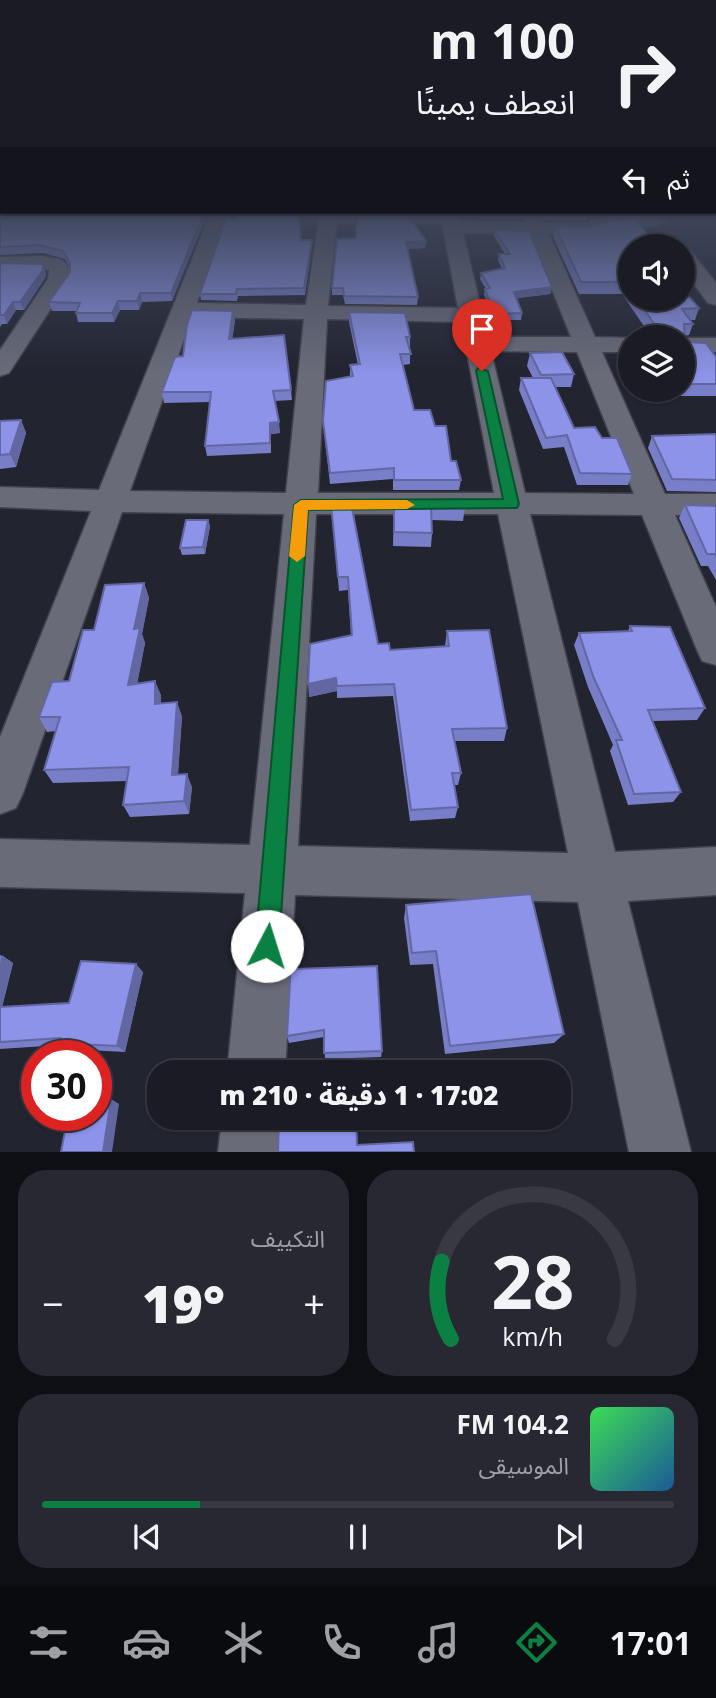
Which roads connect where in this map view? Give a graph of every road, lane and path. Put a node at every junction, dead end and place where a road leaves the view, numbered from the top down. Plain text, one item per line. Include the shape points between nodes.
1 (56, 266) edge
2 (199, 266) edge
3 (320, 266) edge
4 (460, 266) edge
5 (552, 266) edge
6 (695, 270) edge
7 (716, 298) edge
8 (182, 310) junction
9 (317, 312) junction
10 (473, 329) junction
11 (586, 345) junction
12 (618, 345) edge
13 (695, 345) edge
14 (716, 345) edge
15 (0, 368) edge
16 (0, 497) edge
17 (111, 503) junction
18 (512, 504) junction
19 (655, 504) junction
20 (301, 505) junction
21 (716, 505) edge
22 (716, 650) edge
23 (0, 793) edge
24 (0, 863) edge
25 (274, 870) junction
26 (716, 871) edge
27 (597, 878) junction
28 (257, 1060) edge
29 (251, 1130) edge
30 (249, 1152) edge
31 (660, 1152) edge

1 - 15 street via 60,267 59,279
2 - 8 street
3 - 9 street
4 - 10 street
5 - 11 street
6 - 7 street
8 - 9 street
8 - 17 street
9 - 10 street
9 - 20 street
10 - 11 street
10 - 18 street
11 - 12 street
11 - 19 street
13 - 14 street
16 - 17 street
17 - 20 street
17 - 23 street
18 - 19 street
18 - 20 street
18 - 27 street
19 - 21 street
19 - 22 street
20 - 25 street
24 - 25 street
25 - 27 street
25 - 28 street
26 - 27 street
27 - 31 street
29 - 30 street

